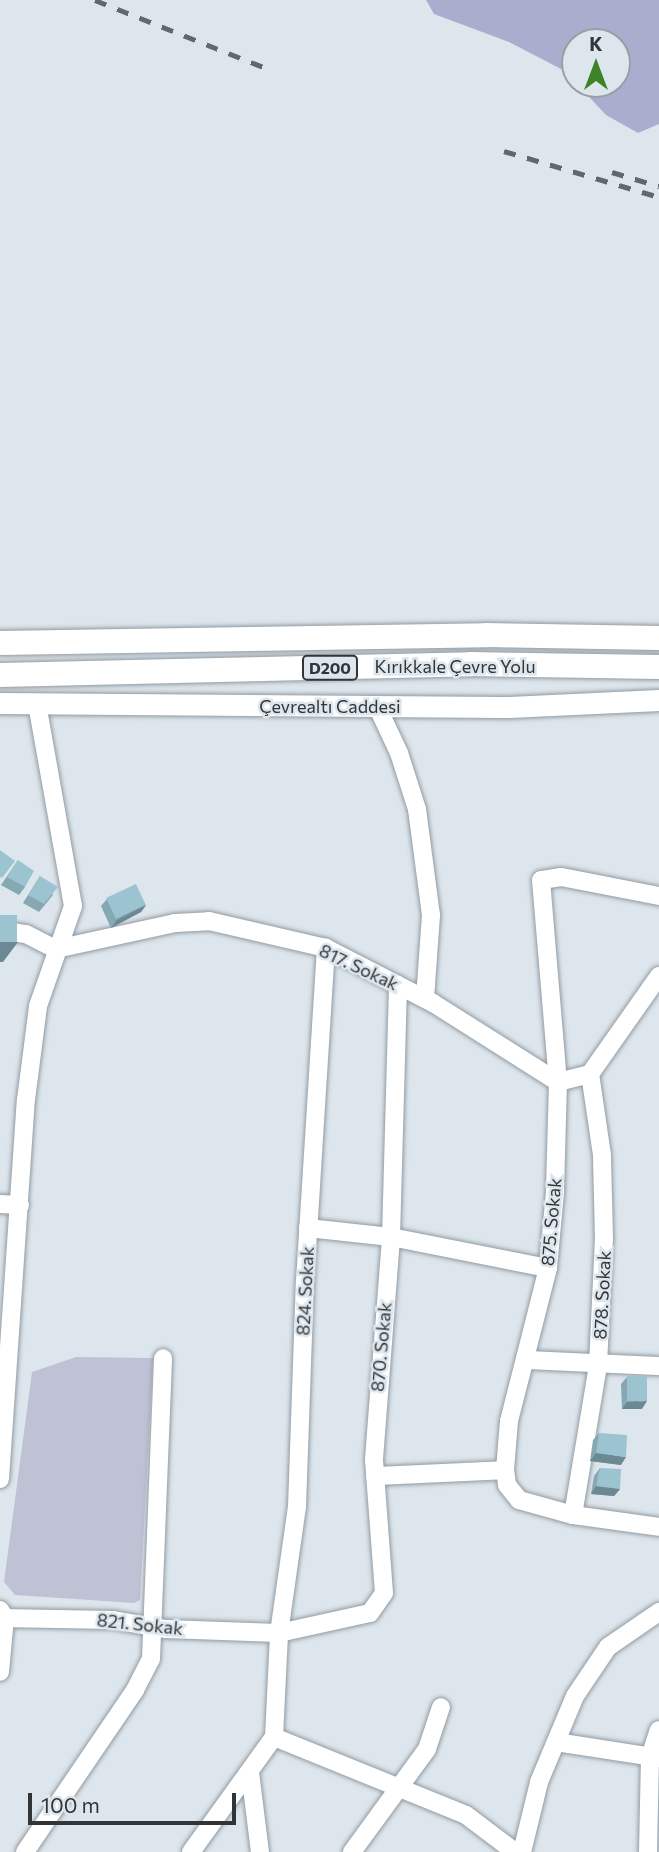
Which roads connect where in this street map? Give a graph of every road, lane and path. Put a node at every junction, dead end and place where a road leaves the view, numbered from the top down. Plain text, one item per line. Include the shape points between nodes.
1 (659, 638) edge
2 (0, 643) edge
3 (659, 667) edge
4 (0, 675) edge
5 (659, 700) edge
6 (0, 703) edge
7 (37, 703) junction
8 (377, 706) junction
9 (659, 897) edge
10 (0, 930) edge
11 (326, 948) junction
12 (56, 949) junction
13 (659, 976) edge
14 (398, 985) junction
15 (425, 999) junction
16 (590, 1074) junction
17 (558, 1082) junction
18 (0, 1204) edge
19 (20, 1205) junction
20 (308, 1228) junction
21 (391, 1237) junction
22 (548, 1268) junction
23 (163, 1358) dead end
24 (5, 1359) edge
25 (526, 1360) junction
26 (598, 1364) junction
27 (659, 1366) edge
28 (505, 1470) junction
29 (375, 1476) junction
30 (0, 1479) edge
31 (573, 1515) junction
32 (659, 1527) edge
33 (659, 1612) edge
34 (2, 1615) edge
35 (155, 1626) junction
36 (279, 1633) junction
37 (0, 1672) edge
38 (441, 1707) dead end
39 (659, 1730) edge
40 (274, 1737) junction
41 (556, 1742) junction
42 (654, 1757) edge
43 (250, 1772) junction
44 (401, 1788) junction
45 (355, 1851) edge
46 (25, 1852) edge
47 (191, 1852) edge
48 (260, 1852) edge
49 (515, 1852) edge
50 (522, 1852) edge
51 (648, 1852) edge

1 - 2 highway, Kırıkkale Çevre Yolu / D200 via 486,635
3 - 4 highway, Kırıkkale Çevre Yolu / D200 via 471,664
5 - 8 main road, Çevrealtı Caddesi via 509,708
6 - 7 main road, Çevrealtı Caddesi
7 - 8 main road, Çevrealtı Caddesi
7 - 12 street via 73,906
8 - 15 street via 417,809 430,915
9 - 17 street, 875. Sokak via 561,877 541,880
10 - 12 street via 26,934
11 - 12 street, 817. Sokak via 209,921 175,923
11 - 14 street, 817. Sokak
11 - 20 street, 824. Sokak
12 - 19 street via 38,1006
13 - 16 street
14 - 15 street, 817. Sokak
14 - 21 street, 870. Sokak
15 - 17 street, 817. Sokak
16 - 17 street
16 - 26 street, 878. Sokak via 602,1155 604,1239
17 - 22 street, 875. Sokak
18 - 19 street
19 - 24 street
20 - 21 street
20 - 36 street, 824. Sokak via 297,1507
21 - 22 street
21 - 29 street, 870. Sokak via 376,1397
22 - 25 street, 875. Sokak
23 - 35 street
24 - 30 street
25 - 26 street
25 - 28 street, 875. Sokak via 509,1421
26 - 27 street
26 - 31 street, 878. Sokak
28 - 29 street
28 - 31 street via 507,1485 519,1500
29 - 36 street, 870. Sokak via 384,1593 370,1613
31 - 32 street
33 - 41 street via 608,1647 575,1696
34 - 35 street, 821. Sokak via 113,1619
34 - 37 street
35 - 36 street, 821. Sokak
35 - 46 street via 151,1659 135,1690
36 - 40 street, 824. Sokak
38 - 44 street via 427,1749
39 - 42 street
40 - 43 street
40 - 44 street
41 - 42 street
41 - 50 street via 539,1782
42 - 51 street
43 - 47 street
43 - 48 street
44 - 45 street
44 - 49 street via 466,1815

